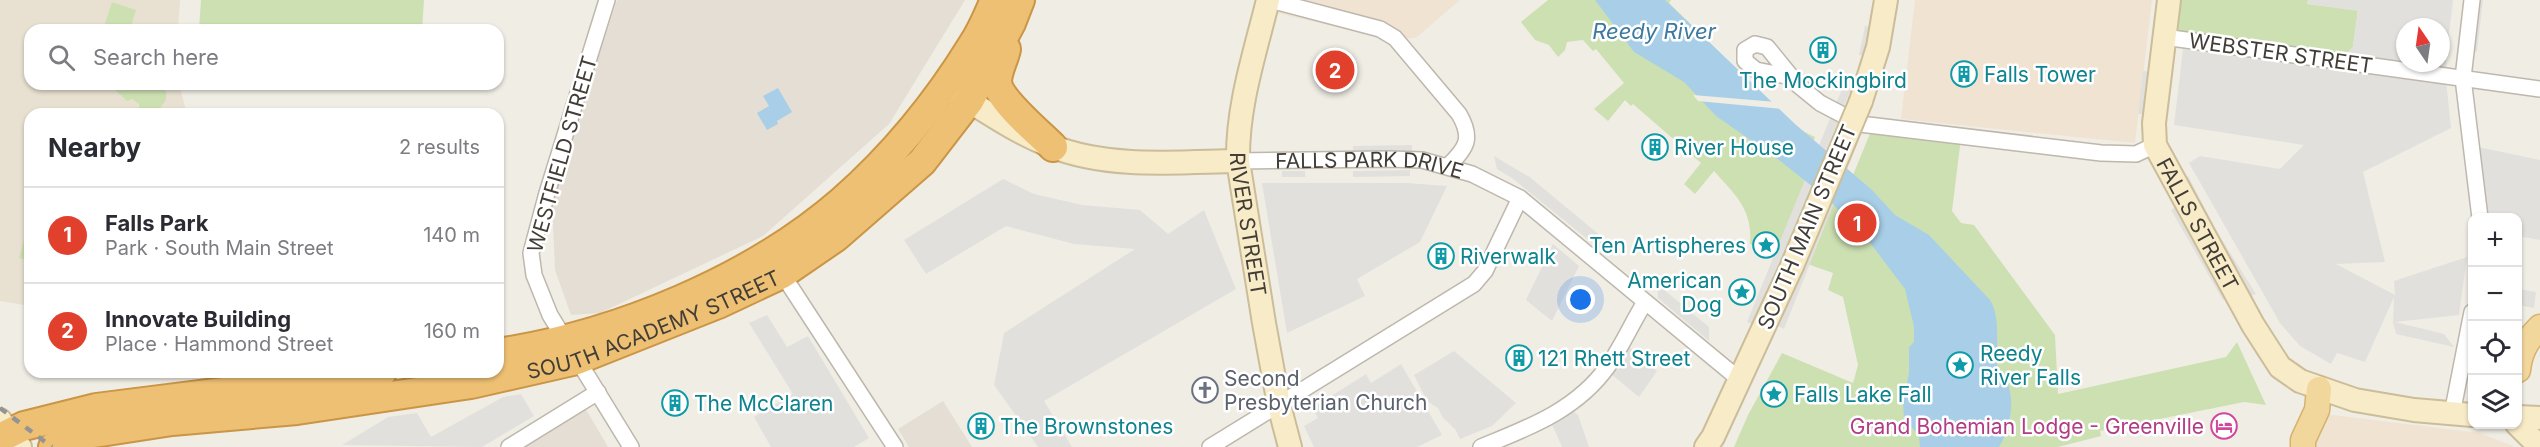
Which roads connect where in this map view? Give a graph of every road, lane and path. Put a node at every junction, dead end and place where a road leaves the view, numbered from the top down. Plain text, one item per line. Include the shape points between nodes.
1 (607, 0) edge
2 (1269, 0) edge
3 (1886, 0) edge
4 (2169, 0) edge
5 (2472, 0) edge
6 (1009, 8) edge
7 (2164, 37) junction
8 (1791, 77) dead end
9 (2463, 78) junction
10 (944, 86) junction
11 (2540, 89) edge
12 (969, 101) junction
13 (2155, 145) junction
14 (1053, 147) junction
15 (1238, 161) junction
16 (1448, 166) junction
17 (1520, 198) junction
18 (2479, 213) edge
19 (775, 264) junction
20 (1645, 302) junction
21 (2471, 321) edge
22 (2540, 327) edge
23 (571, 349) junction
24 (2522, 350) edge
25 (504, 352) edge
26 (504, 371) edge
27 (330, 378) edge
28 (484, 378) edge
29 (1740, 380) junction
30 (2319, 389) junction
31 (598, 392) junction
32 (1279, 405) junction
33 (2462, 414) edge
34 (2524, 419) edge
35 (7, 435) edge
36 (2539, 446) edge
37 (53, 447) edge
38 (509, 447) edge
39 (631, 447) edge
40 (896, 447) edge
41 (1210, 447) edge
42 (1290, 447) edge
43 (1481, 447) edge
44 (1706, 447) edge
45 (2303, 447) edge

1 - 23 street, WESTFIELD STREET via 531,253 540,292
2 - 15 street, RIVER STREET via 1243,104
2 - 16 street via 1388,32 1466,126 1466,144
3 - 29 street, SOUTH MAIN STREET, bridge via 1878,47 1862,101
4 - 7 street, FALLS STREET
5 - 9 street
6 - 10 highway, SOUTH ACADEMY STREET via 973,44
6 - 12 highway, SOUTH ACADEMY STREET
6 - 14 highway via 1006,51 998,74 1000,93
7 - 9 street, WEBSTER STREET
7 - 13 street, FALLS STREET
8 - 13 street via 1820,103 1860,124 2101,153 2136,154
9 - 11 street, WEBSTER STREET
9 - 18 street
10 - 12 street, FALLS PARK DRIVE
10 - 19 highway, SOUTH ACADEMY STREET via 897,144
12 - 14 street, FALLS PARK DRIVE via 1017,132
12 - 19 highway, SOUTH ACADEMY STREET via 922,162 836,237
13 - 30 street, FALLS STREET via 2280,367
14 - 15 street, FALLS PARK DRIVE via 1100,158
15 - 16 street, FALLS PARK DRIVE via 1388,159
15 - 32 street, RIVER STREET
16 - 17 street, FALLS PARK DRIVE
17 - 20 street, FALLS PARK DRIVE
17 - 32 street via 1485,271 1474,284
19 - 23 highway, SOUTH ACADEMY STREET via 718,304
19 - 40 street
20 - 29 street, FALLS PARK DRIVE
20 - 43 street via 1607,367 1574,400 1544,421
21 - 33 street
22 - 24 main road
23 - 25 highway, SOUTH ACADEMY STREET
23 - 26 highway, SOUTH ACADEMY STREET
23 - 31 street, WESTFIELD STREET
27 - 35 highway via 140,400 24,426
28 - 37 highway, SOUTH ACADEMY STREET via 460,386 297,410 172,421 87,434
29 - 44 street, SOUTH MAIN STREET
30 - 33 street via 2385,406
30 - 45 main road via 2317,410 2302,440
31 - 38 street
31 - 39 street, WESTFIELD STREET
32 - 41 street
32 - 42 street, RIVER STREET
34 - 36 street

